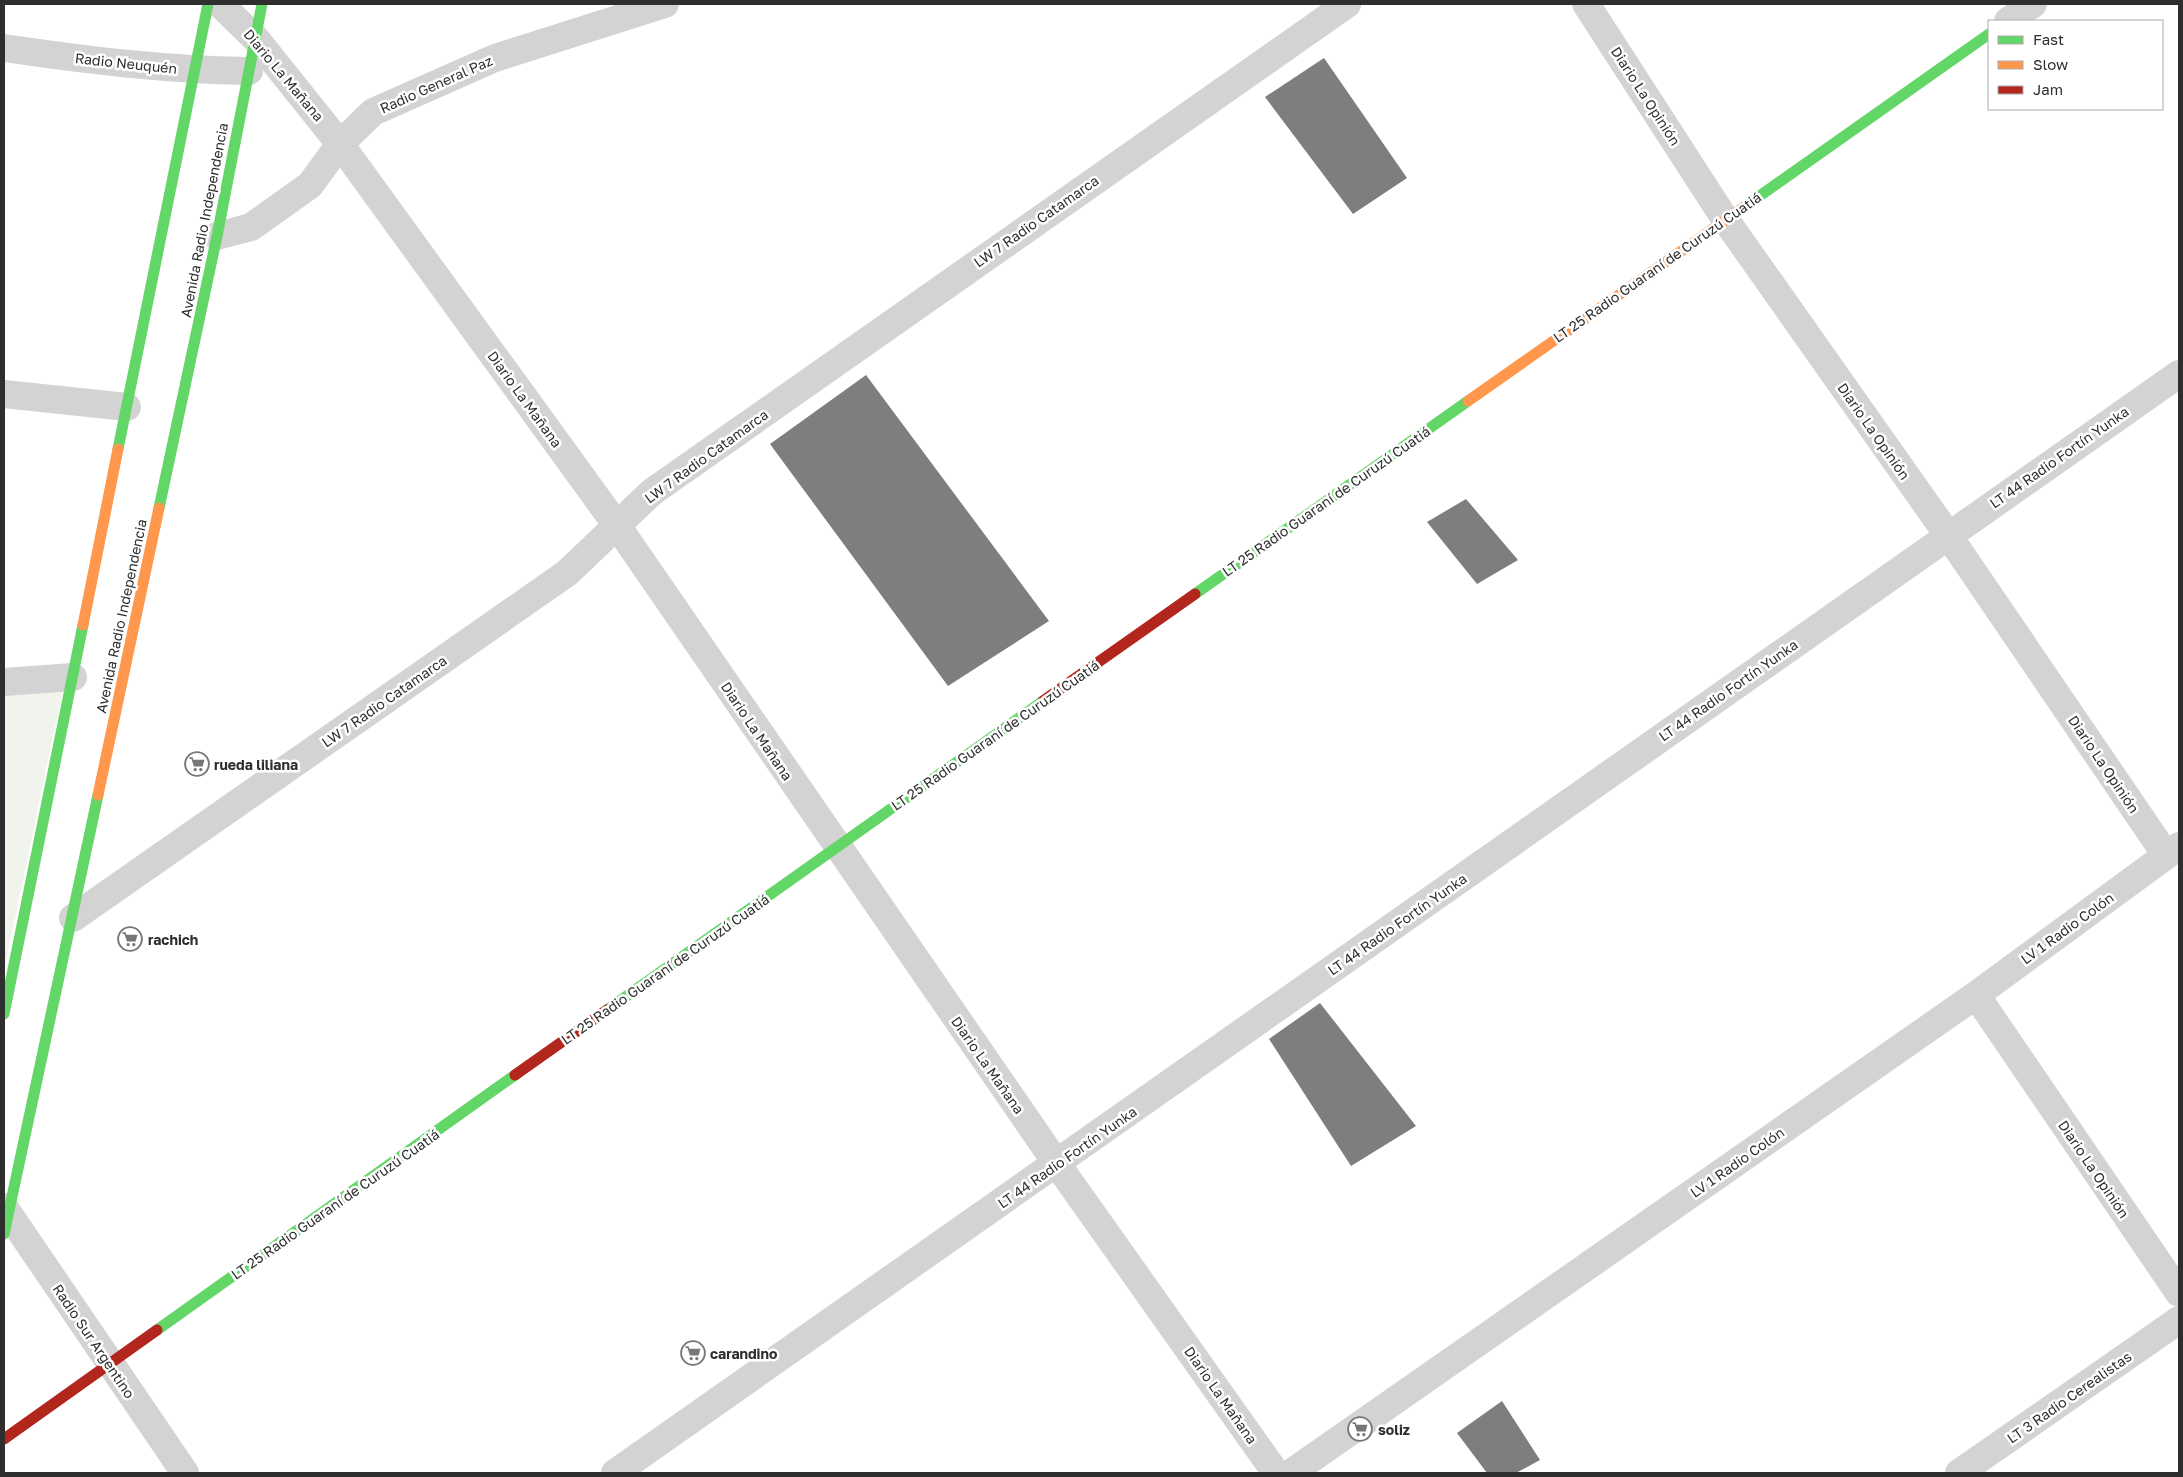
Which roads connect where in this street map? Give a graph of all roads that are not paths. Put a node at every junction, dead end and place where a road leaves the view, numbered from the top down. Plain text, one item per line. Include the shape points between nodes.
1 (208, 4) edge
2 (220, 4) edge
3 (262, 4) edge
4 (665, 4) edge
5 (1347, 4) edge
6 (1586, 4) edge
7 (2033, 4) edge
8 (2009, 20) edge
9 (1988, 35) edge
10 (256, 39) junction
11 (4, 48) edge
12 (193, 70) junction
13 (249, 71) junction
14 (340, 144) junction
15 (1725, 219) junction
16 (217, 236) junction
17 (2179, 374) edge
18 (4, 394) edge
19 (127, 407) junction
20 (618, 527) junction
21 (1948, 535) junction
22 (73, 678) junction
23 (4, 682) edge
24 (836, 847) junction
25 (2173, 850) edge
26 (73, 918) junction
27 (1976, 995) junction
28 (4, 1014) edge
29 (1057, 1164) junction
30 (5, 1218) edge
31 (2179, 1293) edge
32 (2179, 1320) edge
33 (109, 1364) junction
34 (4, 1439) edge
35 (185, 1473) edge
36 (615, 1473) edge
37 (1276, 1473) edge
38 (1291, 1473) edge
39 (1959, 1473) edge

1 - 12 street
2 - 10 street, Diario La Mañana
3 - 10 street, Avenida Radio Independencia
4 - 14 street, Radio General Paz via 495,58 373,112
5 - 20 street, LW 7 Radio Catamarca via 652,492
6 - 15 street, Diario La Opinión
7 - 8 street
9 - 15 street, LT 25 Radio Guaraní de Curuzú Cuatiá
10 - 13 street, Avenida Radio Independencia
10 - 14 street, Diario La Mañana
11 - 12 street, Radio Neuquén via 105,63
12 - 13 street, Radio Neuquén
12 - 19 street
13 - 16 street, Avenida Radio Independencia
14 - 16 street, Radio General Paz via 310,185 251,226
14 - 20 street, Diario La Mañana
15 - 21 street, Diario La Opinión
15 - 24 street, LT 25 Radio Guaraní de Curuzú Cuatiá
16 - 26 street, Avenida Radio Independencia
17 - 21 street, LT 44 Radio Fortín Yunka
18 - 19 street
19 - 22 street
20 - 24 street, Diario La Mañana
20 - 26 street, LW 7 Radio Catamarca via 567,573
21 - 25 street, Diario La Opinión
21 - 29 street, LT 44 Radio Fortín Yunka
22 - 23 street
22 - 28 street
24 - 29 street, Diario La Mañana
24 - 33 street, LT 25 Radio Guaraní de Curuzú Cuatiá
25 - 27 street, LV 1 Radio Colón
26 - 30 street, Avenida Radio Independencia
27 - 31 street, Diario La Opinión
27 - 38 street, LV 1 Radio Colón
29 - 36 street, LT 44 Radio Fortín Yunka
29 - 37 street, Diario La Mañana
30 - 33 street, Radio Sur Argentino
32 - 39 street, LT 3 Radio Cerealistas
33 - 34 street, LT 25 Radio Guaraní de Curuzú Cuatiá
33 - 35 street, Radio Sur Argentino

